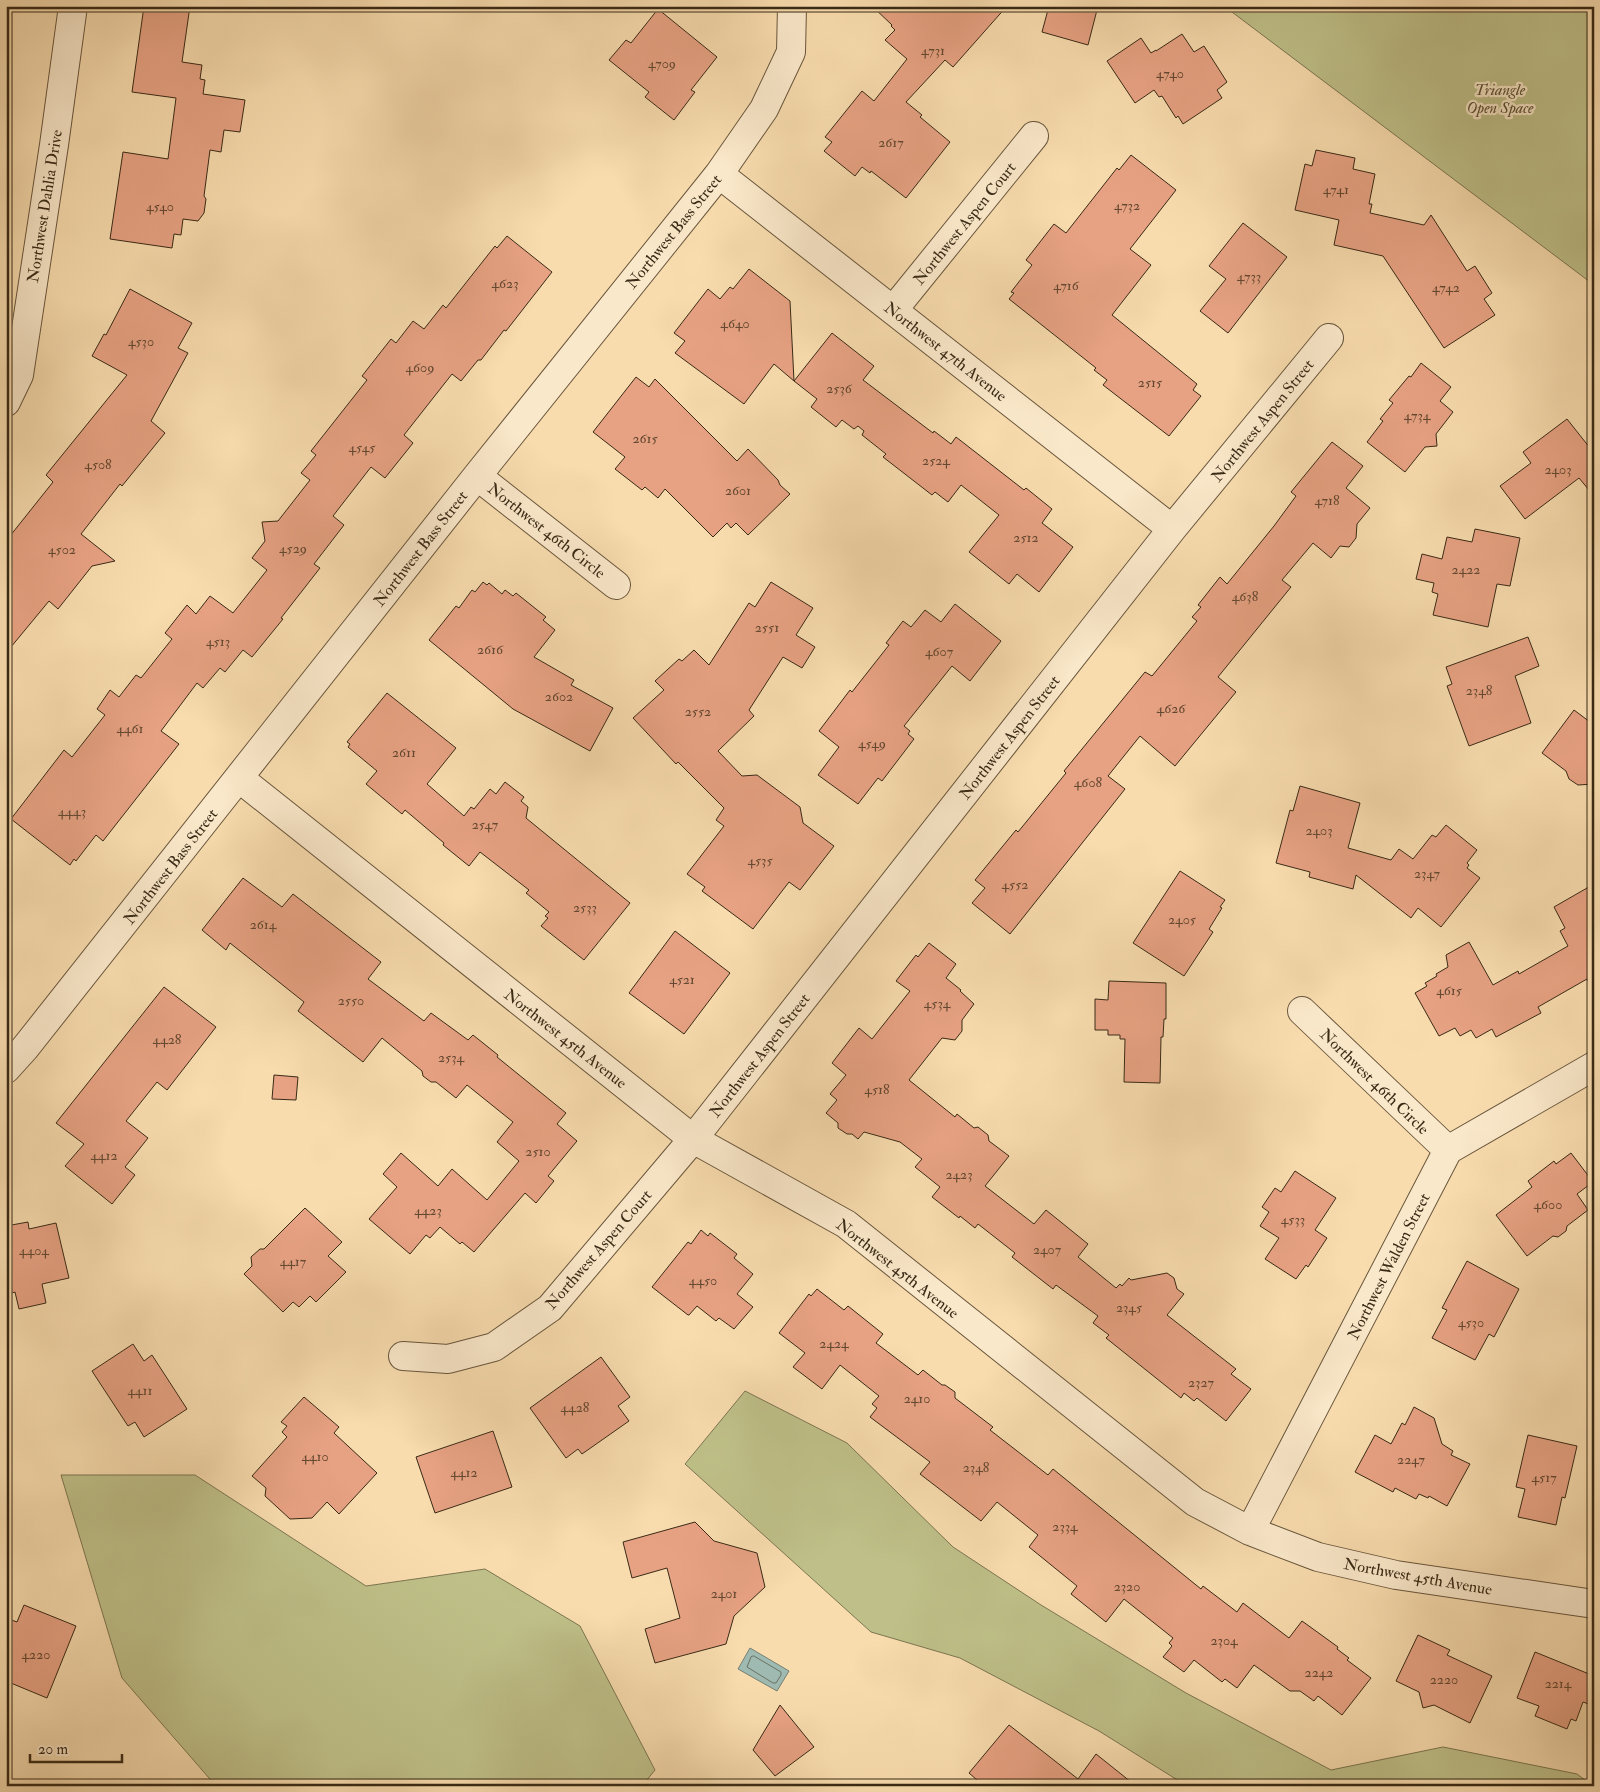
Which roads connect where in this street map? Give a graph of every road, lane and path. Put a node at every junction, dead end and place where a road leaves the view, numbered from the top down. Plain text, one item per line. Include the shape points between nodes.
1 (73, 6) edge
2 (792, 6) edge
3 (1034, 136) dead end
4 (719, 174) junction
5 (894, 309) junction
6 (1329, 338) dead end
7 (6, 402) edge
8 (477, 476) junction
9 (1172, 529) junction
10 (616, 585) dead end
11 (240, 778) junction
12 (1302, 1012) dead end
13 (1594, 1066) edge
14 (6, 1069) edge
15 (693, 1139) junction
16 (1448, 1150) junction
17 (403, 1356) dead end
18 (1250, 1531) junction
19 (1594, 1604) edge

1 - 7 street, Northwest Dahlia Drive via 19,375
2 - 4 street, Northwest Bass Street via 790,52 764,108
3 - 5 street, Northwest Aspen Court
4 - 5 street, Northwest 47th Avenue
4 - 8 street, Northwest Bass Street
5 - 9 street, Northwest 47th Avenue
6 - 9 street, Northwest Aspen Street
8 - 10 street, Northwest 46th Circle
8 - 11 street, Northwest Bass Street
9 - 15 street, Northwest Aspen Street
11 - 14 street, Northwest Bass Street
11 - 15 street, Northwest 45th Avenue
12 - 16 street, Northwest 46th Circle
13 - 16 street
15 - 17 street, Northwest Aspen Court via 550,1308 494,1347 448,1359
15 - 18 street, Northwest 45th Avenue via 846,1224 1195,1502
16 - 18 street, Northwest Walden Street
18 - 19 street, Northwest 45th Avenue via 1318,1557 1396,1575

